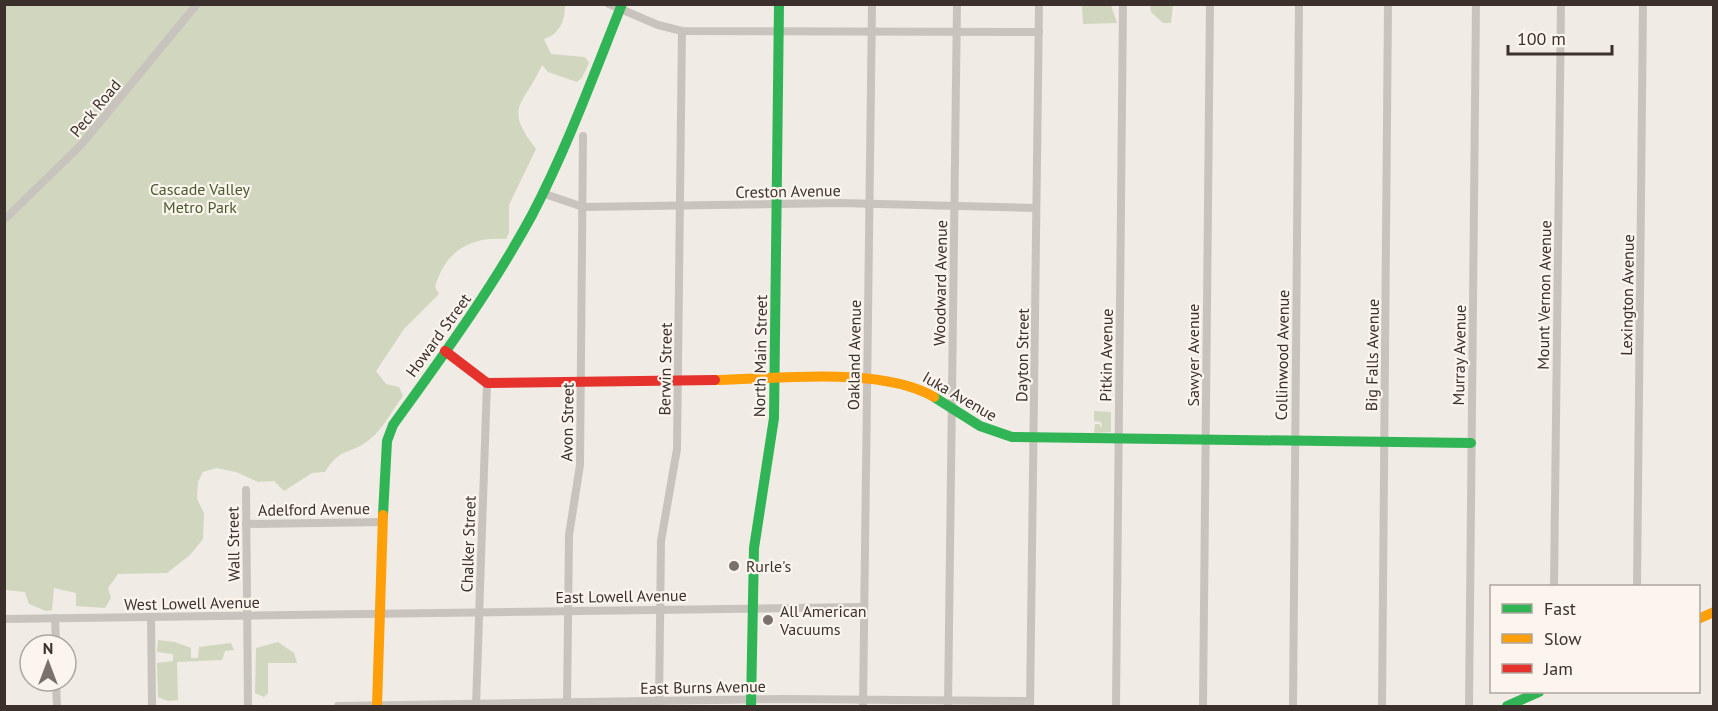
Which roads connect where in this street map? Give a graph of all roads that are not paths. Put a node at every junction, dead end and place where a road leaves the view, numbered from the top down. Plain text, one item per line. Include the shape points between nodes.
1 (197, 4) edge
2 (609, 4) edge
3 (779, 4) edge
4 (872, 4) edge
5 (957, 4) edge
6 (1039, 4) edge
7 (1123, 4) edge
8 (1210, 4) edge
9 (1299, 4) edge
10 (1388, 4) edge
11 (1476, 4) edge
12 (1560, 4) edge
13 (1643, 4) edge
14 (621, 6) edge
15 (779, 30) junction
16 (872, 30) junction
17 (957, 30) junction
18 (682, 31) junction
19 (1039, 32) junction
20 (584, 136) dead end
21 (542, 193) junction
22 (870, 204) junction
23 (777, 205) junction
24 (955, 205) junction
25 (680, 206) junction
26 (583, 207) junction
27 (1036, 208) junction
28 (4, 220) edge
29 (445, 351) junction
30 (775, 379) junction
31 (867, 379) junction
32 (678, 380) junction
33 (581, 382) junction
34 (487, 383) junction
35 (953, 410) junction
36 (1034, 439) junction
37 (1118, 440) junction
38 (1206, 441) junction
39 (1295, 441) junction
40 (1384, 442) junction
41 (1471, 443) junction
42 (246, 490) dead end
43 (383, 522) junction
44 (246, 524) junction
45 (1554, 585) edge
46 (1637, 585) edge
47 (752, 607) junction
48 (863, 607) junction
49 (660, 608) junction
50 (568, 610) junction
51 (479, 612) junction
52 (379, 613) junction
53 (151, 616) junction
54 (247, 616) junction
55 (56, 618) junction
56 (4, 619) edge
57 (56, 633) edge
58 (1537, 693) edge
59 (751, 703) edge
60 (863, 703) edge
61 (567, 704) edge
62 (659, 704) edge
63 (948, 704) edge
64 (1030, 704) edge
65 (476, 705) edge
66 (152, 706) edge
67 (248, 706) edge
68 (338, 706) edge
69 (377, 706) edge
70 (1116, 706) edge
71 (1203, 706) edge
72 (1293, 706) edge
73 (1382, 706) edge
74 (1469, 706) edge
75 (1507, 706) edge

1 - 28 street, Peck Road via 93,132
2 - 14 street
3 - 15 main road, North Main Street
4 - 16 street, Oakland Avenue
5 - 17 street, Woodward Avenue
6 - 19 street, Dayton Street
7 - 37 street, Pitkin Avenue
8 - 38 street, Sawyer Avenue
9 - 39 street, Collinwood Avenue
10 - 40 street, Big Falls Avenue
11 - 41 street, Murray Avenue
12 - 45 street, Mount Vernon Avenue
13 - 46 street, Lexington Avenue
14 - 18 street via 658,25
14 - 21 main road, Howard Street
15 - 16 street
15 - 18 street
15 - 23 main road, North Main Street
16 - 17 street
16 - 22 street, Oakland Avenue
17 - 19 street
17 - 24 street, Woodward Avenue
18 - 25 street, Berwin Street
19 - 27 street, Dayton Street
20 - 26 street, Avon Street
21 - 26 street, Creston Avenue
21 - 29 main road, Howard Street via 495,280
22 - 23 street, Creston Avenue
22 - 24 street, Creston Avenue
22 - 31 street, Oakland Avenue
23 - 25 street, Creston Avenue
23 - 30 main road, North Main Street
24 - 27 street, Creston Avenue
24 - 35 street, Woodward Avenue
25 - 26 street, Creston Avenue
25 - 32 street, Berwin Street
26 - 33 street, Avon Street
27 - 36 street, Dayton Street
29 - 34 main road
29 - 43 main road, Howard Street via 390,430
30 - 31 main road, Iuka Avenue
30 - 32 main road, Iuka Avenue
30 - 47 main road, North Main Street via 773,434 754,548
31 - 35 main road, Iuka Avenue via 913,386
31 - 48 street, Oakland Avenue
32 - 33 main road, Iuka Avenue
32 - 49 street, Berwin Street via 677,460 662,530
33 - 34 main road, Iuka Avenue
33 - 50 street, Avon Street via 580,465 569,535
34 - 51 street, Chalker Street
35 - 36 main road, Iuka Avenue via 988,432
35 - 63 street, Woodward Avenue
36 - 37 main road, Iuka Avenue
36 - 64 street, Dayton Street
37 - 38 main road, Iuka Avenue
37 - 70 street, Pitkin Avenue
38 - 39 main road, Iuka Avenue
38 - 71 street, Sawyer Avenue
39 - 40 main road, Iuka Avenue
39 - 72 street, Collinwood Avenue
40 - 41 main road, Iuka Avenue
40 - 73 street, Big Falls Avenue
41 - 74 street, Murray Avenue
42 - 44 street, Wall Street
43 - 44 street, Adelford Avenue
43 - 52 main road, Howard Street
44 - 54 street, Wall Street
47 - 48 street, East Lowell Avenue
47 - 49 street, East Lowell Avenue
47 - 59 main road, North Main Street
48 - 60 street, Oakland Avenue
49 - 50 street, East Lowell Avenue
49 - 62 street, Berwin Street
50 - 51 street, East Lowell Avenue
50 - 61 street, Avon Street
51 - 52 street, East Lowell Avenue
51 - 65 street, Chalker Street
52 - 54 street, West Lowell Avenue
52 - 69 main road, Howard Street
53 - 54 street, West Lowell Avenue
53 - 55 street, West Lowell Avenue
53 - 66 street
54 - 67 street, Wall Street
55 - 56 street, West Lowell Avenue
55 - 57 street
58 - 75 main road
59 - 60 street, East Burns Avenue
59 - 62 street, East Burns Avenue
60 - 63 street, East Burns Avenue
61 - 62 street, East Burns Avenue
61 - 65 street, East Burns Avenue
63 - 64 street, East Burns Avenue
65 - 69 street, East Burns Avenue
68 - 69 street, East Burns Avenue

